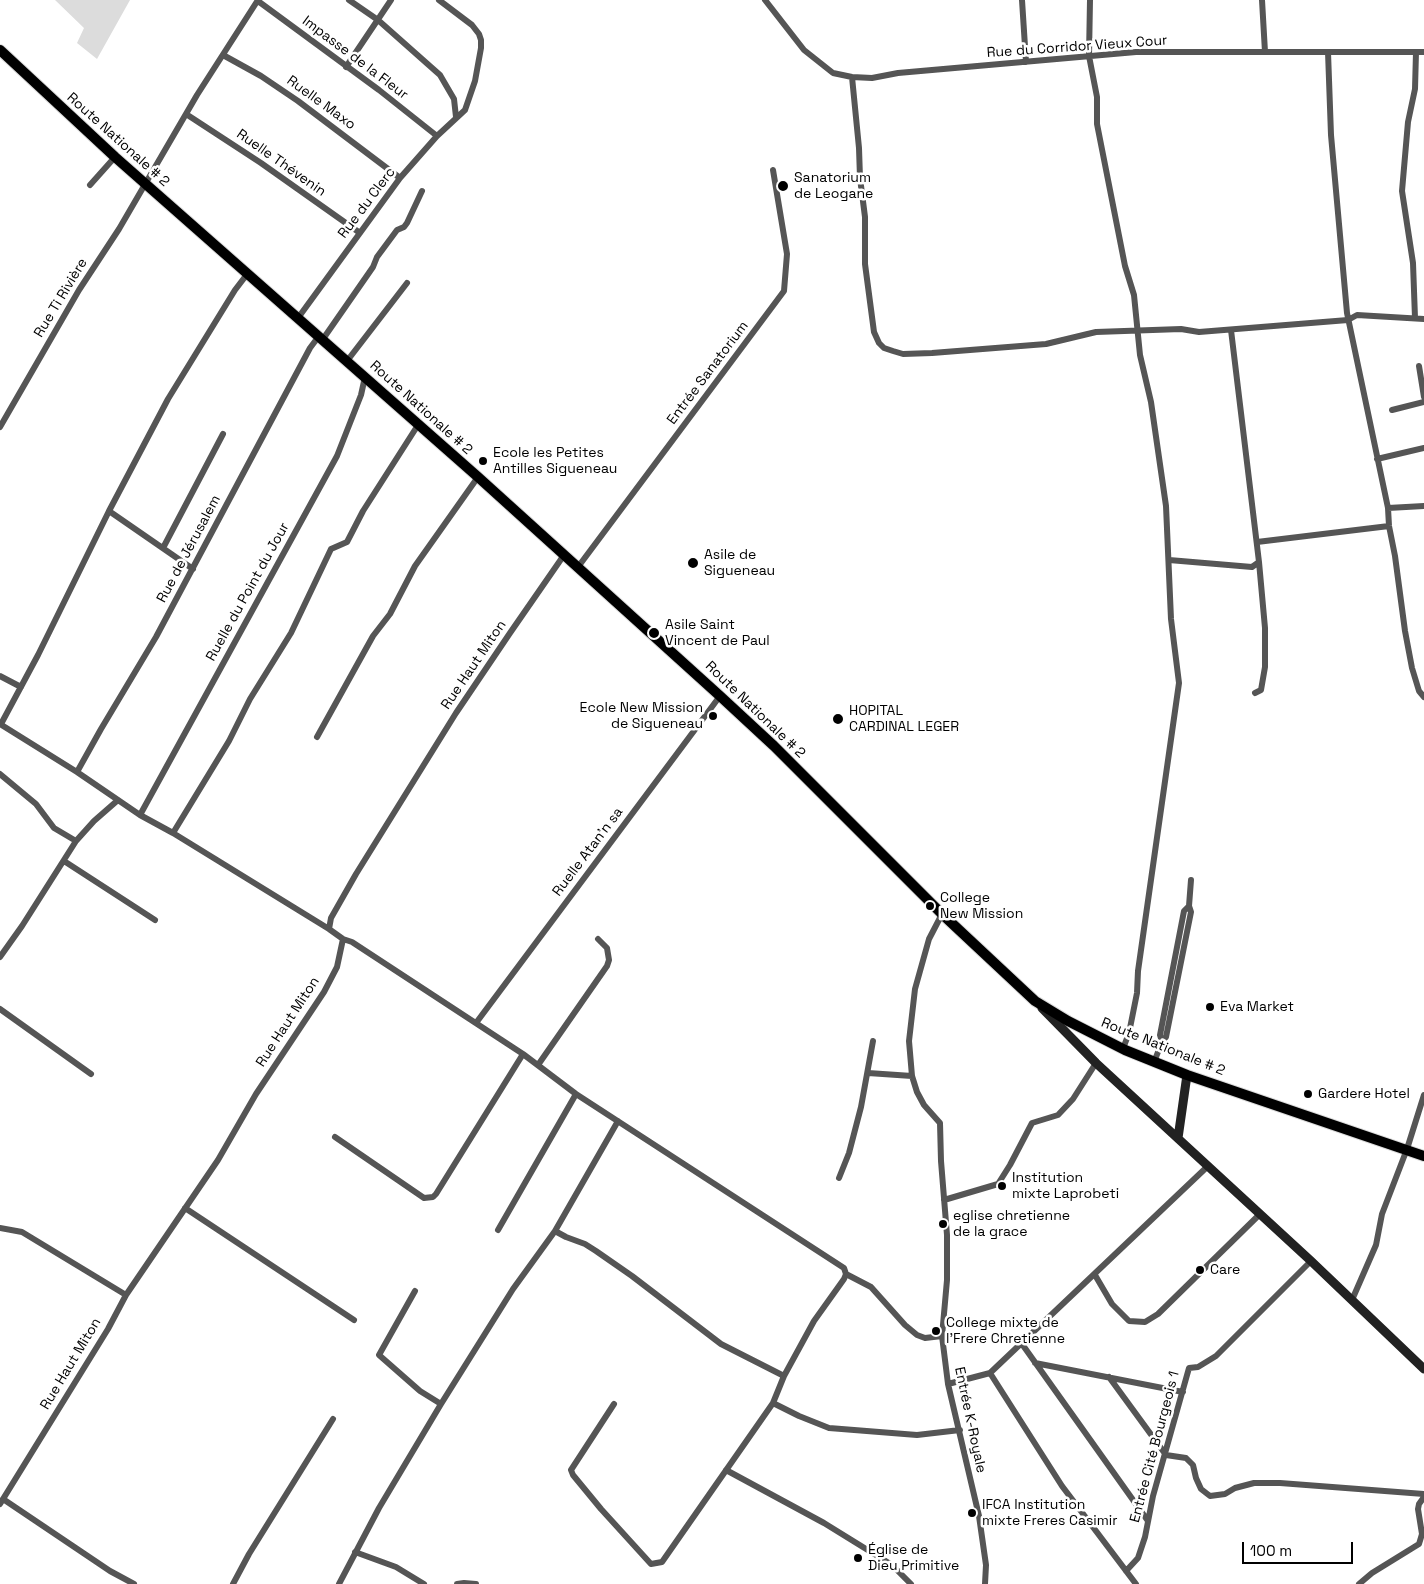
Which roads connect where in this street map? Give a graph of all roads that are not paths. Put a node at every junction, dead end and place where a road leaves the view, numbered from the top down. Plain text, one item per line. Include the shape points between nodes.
1 (258, 0) edge
2 (349, 0) edge
3 (391, 0) edge
4 (439, 0) edge
5 (765, 0) edge
6 (1022, 0) edge
7 (1090, 0) edge
8 (1262, 0) edge
9 (378, 20) junction
10 (0, 50) edge
11 (1266, 52) junction
12 (1328, 52) junction
13 (1416, 52) junction
14 (1424, 52) edge
15 (223, 55) junction
16 (1088, 56) junction
17 (1026, 62) junction
18 (346, 67) junction
19 (852, 77) junction
20 (186, 114) junction
21 (456, 117) junction
22 (437, 136) junction
23 (115, 157) junction
24 (774, 170) dead end
25 (400, 178) junction
26 (145, 182) junction
27 (90, 185) dead end
28 (422, 191) dead end
29 (360, 233) junction
30 (248, 273) junction
31 (407, 283) dead end
32 (298, 318) junction
33 (1416, 318) junction
34 (1424, 319) edge
35 (1348, 320) junction
36 (1138, 330) junction
37 (1231, 330) junction
38 (321, 338) junction
39 (347, 361) junction
40 (1419, 366) dead end
41 (365, 376) junction
42 (1424, 397) edge
43 (1424, 402) edge
44 (1392, 410) dead end
45 (418, 425) junction
46 (0, 427) edge
47 (223, 434) dead end
48 (1424, 448) edge
49 (1377, 458) junction
50 (478, 477) junction
51 (1424, 506) edge
52 (1388, 508) junction
53 (109, 510) junction
54 (1389, 526) junction
55 (1257, 542) junction
56 (163, 548) junction
57 (564, 555) junction
58 (1169, 560) junction
59 (1259, 562) junction
60 (578, 567) junction
61 (193, 569) junction
62 (0, 676) edge
63 (21, 687) junction
64 (1256, 693) dead end
65 (720, 696) junction
66 (1424, 697) edge
67 (0, 724) edge
68 (317, 737) dead end
69 (78, 772) junction
70 (0, 774) edge
71 (118, 800) junction
72 (140, 815) junction
73 (173, 833) junction
74 (76, 841) junction
75 (64, 861) junction
76 (1191, 880) dead end
77 (942, 914) junction
78 (155, 920) dead end
79 (329, 929) junction
80 (342, 939) junction
81 (598, 939) dead end
82 (0, 957) edge
83 (1035, 1001) junction
84 (0, 1009) edge
85 (476, 1023) junction
86 (873, 1041) dead end
87 (1125, 1050) junction
88 (523, 1054) junction
89 (1154, 1062) junction
90 (1096, 1063) junction
91 (538, 1065) junction
92 (868, 1073) junction
93 (91, 1074) dead end
94 (1188, 1075) junction
95 (912, 1076) junction
96 (576, 1094) junction
97 (1424, 1095) edge
98 (618, 1121) junction
99 (335, 1137) dead end
100 (1178, 1138) junction
101 (1407, 1149) junction
102 (1424, 1156) edge
103 (1208, 1166) junction
104 (839, 1178) dead end
105 (944, 1200) junction
106 (185, 1208) junction
107 (1260, 1214) junction
108 (0, 1228) edge
109 (498, 1230) dead end
110 (555, 1231) junction
111 (1311, 1261) junction
112 (846, 1274) junction
113 (1095, 1276) junction
114 (415, 1291) dead end
115 (126, 1295) junction
116 (1352, 1300) junction
117 (354, 1320) dead end
118 (942, 1336) junction
119 (1022, 1344) junction
120 (1035, 1363) junction
121 (1424, 1369) edge
122 (990, 1373) junction
123 (784, 1376) junction
124 (1109, 1377) junction
125 (948, 1384) junction
126 (1183, 1392) junction
127 (774, 1403) junction
128 (441, 1404) junction
129 (614, 1404) dead end
130 (333, 1419) dead end
131 (960, 1430) junction
132 (1166, 1454) junction
133 (726, 1470) junction
134 (1424, 1496) edge
135 (1, 1502) edge
136 (1148, 1521) junction
137 (355, 1552) junction
138 (1126, 1571) junction
139 (134, 1584) edge
140 (233, 1584) edge
141 (339, 1584) edge
142 (424, 1584) edge
143 (457, 1584) edge
144 (476, 1584) edge
145 (911, 1584) edge
146 (985, 1584) edge
147 (1136, 1584) edge
148 (1359, 1584) edge

1 - 15 street, Rue Ti Rivière
1 - 18 street, Impasse de la Fleur
2 - 9 street
3 - 9 street
4 - 21 street, Rue du Clerc via 472,25 481,40 475,81 465,110
5 - 19 street, Rue du Corridor Vieux Cour via 804,50 834,73
6 - 17 street
7 - 16 street
8 - 11 street
9 - 18 street
9 - 21 street via 440,75 454,99
10 - 23 main road, Route Nationale # 2
11 - 12 street, Rue du Corridor Vieux Cour
11 - 16 street, Rue du Corridor Vieux Cour via 1136,52
12 - 13 street, Rue du Corridor Vieux Cour
12 - 35 street via 1331,135
13 - 14 street, Rue du Corridor Vieux Cour
13 - 33 street via 1415,89 1408,122 1402,191 1413,264
15 - 20 street, Rue Ti Rivière
15 - 25 street, Ruelle Maxo via 298,101
16 - 17 street, Rue du Corridor Vieux Cour
16 - 36 street via 1097,97 1097,124 1125,266 1134,295
17 - 19 street, Rue du Corridor Vieux Cour via 872,78
18 - 22 street, Impasse de la Fleur
19 - 36 street via 874,332 884,348 903,354 941,352 1046,344 1096,332
20 - 26 street, Rue Ti Rivière
20 - 29 street, Ruelle Thévenin
21 - 22 street, Rue du Clerc
22 - 25 street, Rue du Clerc
23 - 26 main road, Route Nationale # 2
23 - 27 street
24 - 60 street, Entrée Sanatorium via 786,254 784,291
25 - 29 street, Rue du Clerc
26 - 30 main road, Route Nationale # 2
26 - 46 street, Rue Ti Rivière
28 - 38 street, Rue de Jérusalem via 407,223 397,230
29 - 32 street, Rue du Clerc
30 - 32 main road, Route Nationale # 2
30 - 53 street via 168,399
31 - 39 street
32 - 38 main road, Route Nationale # 2
33 - 34 street
33 - 35 street via 1357,315
35 - 37 street
35 - 49 street
36 - 37 street
36 - 58 street via 1166,506
37 - 55 street
38 - 39 main road, Route Nationale # 2
38 - 61 street, Rue de Jérusalem via 302,363
39 - 41 main road, Route Nationale # 2
40 - 42 street
41 - 45 main road, Route Nationale # 2
41 - 72 street, Ruelle du Point du Jour via 361,395 337,456
43 - 44 street
45 - 50 main road, Route Nationale # 2
45 - 73 street via 347,542 331,549 291,633
47 - 56 street
48 - 49 street
49 - 52 street
50 - 57 main road, Route Nationale # 2
50 - 68 street via 415,566
51 - 52 street
52 - 54 street
53 - 56 street
53 - 63 street
54 - 55 street
54 - 66 street via 1396,556 1404,631 1412,668
55 - 59 street
56 - 61 street
57 - 60 main road, Route Nationale # 2
57 - 79 street, Rue Haut Miton via 456,713 356,874 331,918
58 - 59 street via 1252,567
58 - 87 street via 1171,619 1179,683 1137,993
59 - 64 street via 1265,667 1261,690
60 - 65 main road, Route Nationale # 2
61 - 69 street, Rue de Jérusalem
62 - 63 street
63 - 67 street
65 - 77 main road, Route Nationale # 2
65 - 85 street, Ruelle Atan'n sa
67 - 69 street
69 - 71 street
70 - 74 street via 36,804 54,828
71 - 72 street
71 - 74 street
72 - 73 street
73 - 79 street
74 - 75 street
75 - 78 street
75 - 82 street
76 - 89 street via 1189,906 1184,911 1160,1035 1162,1042
77 - 83 main road, Route Nationale # 2
77 - 95 street, Entrée K-Royale via 929,939 915,989 909,1041
79 - 80 street
80 - 85 street via 352,942
80 - 106 street, Rue Haut Miton via 337,967 324,992
81 - 91 street via 607,948 607,966
83 - 87 main road, Route Nationale # 2
83 - 90 main road
84 - 93 street
85 - 88 street
86 - 92 street
87 - 89 main road, Route Nationale # 2
88 - 91 street
88 - 99 street via 433,1197 424,1198
89 - 94 main road, Route Nationale # 2
90 - 100 main road
90 - 105 street via 1073,1099 1058,1115 1032,1123 998,1184
91 - 96 street
92 - 95 street
92 - 104 street via 849,1153
94 - 100 main road
94 - 101 main road, Route Nationale # 2
95 - 105 street, Entrée K-Royale via 924,1105 940,1123
96 - 98 street
96 - 109 street
97 - 101 street
98 - 110 street
98 - 112 street via 838,1263
100 - 103 main road
101 - 102 main road, Route Nationale # 2
101 - 116 street via 1382,1214 1376,1245
103 - 107 main road
103 - 113 street
105 - 118 street, Entrée K-Royale via 947,1280
106 - 115 street, Rue Haut Miton
106 - 117 street
107 - 111 main road
107 - 113 street via 1158,1314 1145,1322 1129,1321 1112,1304
108 - 115 street via 22,1232
110 - 123 street via 596,1250 721,1344
110 - 128 street via 513,1289
111 - 116 main road
111 - 126 street, Entrée Cité Bourgeois 1 via 1216,1356 1198,1367 1189,1368
112 - 118 street via 871,1287 916,1335 925,1338
112 - 123 street via 814,1321
113 - 119 street
114 - 128 street via 380,1354 420,1391
115 - 135 street, Rue Haut Miton
116 - 121 main road
118 - 125 street, Entrée K-Royale
119 - 120 street
119 - 122 street
120 - 124 street
120 - 136 street
122 - 125 street
122 - 138 street via 1062,1486
123 - 127 street
124 - 126 street
124 - 132 street
125 - 131 street, Entrée K-Royale
126 - 132 street, Entrée Cité Bourgeois 1
127 - 131 street via 829,1428 917,1435
127 - 133 street
128 - 137 street
129 - 133 street via 571,1470 572,1475 652,1564 662,1562
130 - 140 street
131 - 146 street, Entrée K-Royale via 979,1516 986,1565
132 - 134 street via 1186,1458 1193,1465 1201,1489 1210,1496 1254,1484 1280,1483
132 - 136 street, Entrée Cité Bourgeois 1
133 - 145 street via 892,1565
134 - 148 street via 1418,1509 1422,1534 1420,1544
135 - 139 street
136 - 138 street, Entrée Cité Bourgeois 1 via 1138,1558
137 - 141 street
137 - 142 street via 396,1568
138 - 147 street
143 - 144 street

